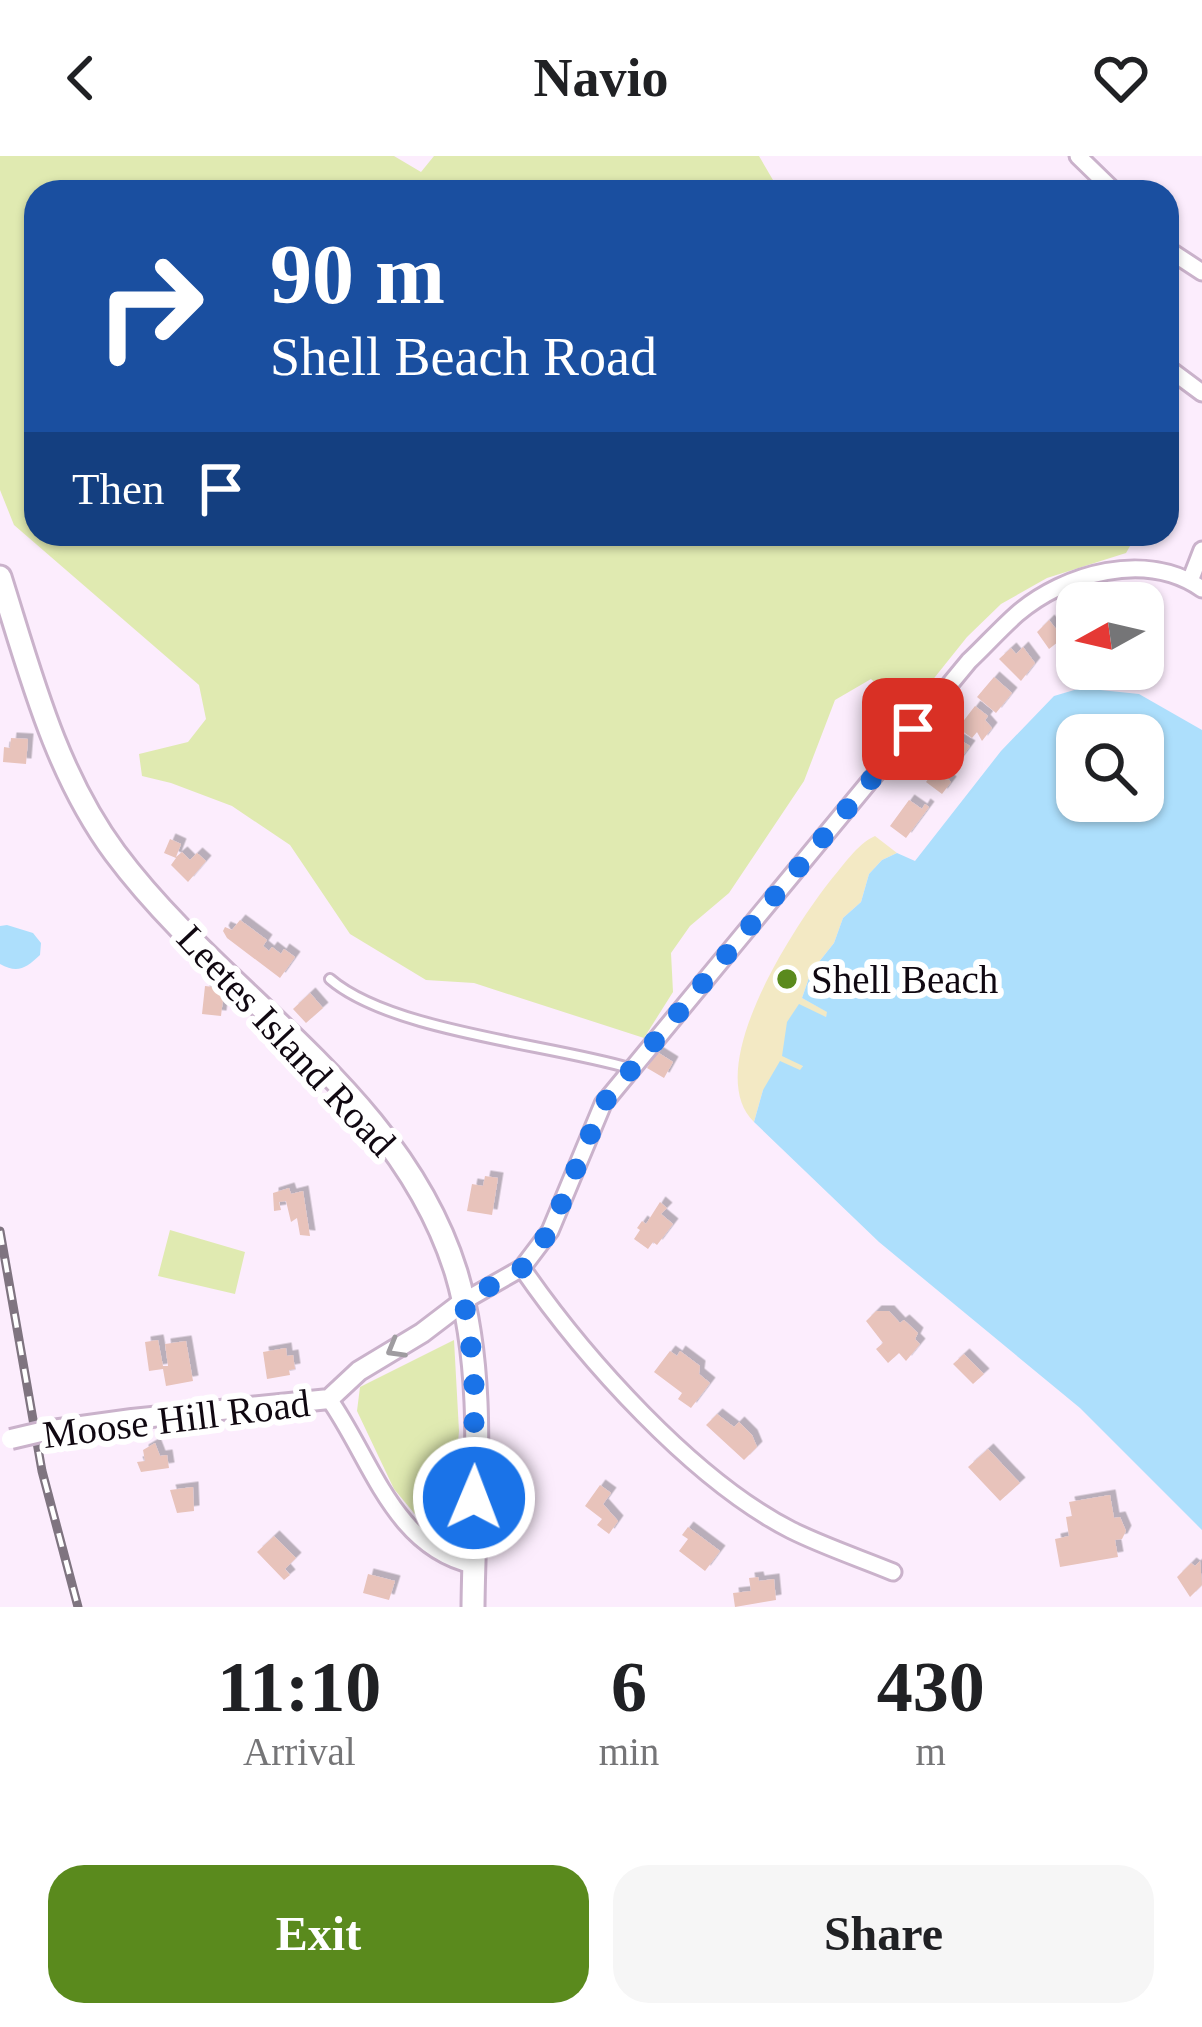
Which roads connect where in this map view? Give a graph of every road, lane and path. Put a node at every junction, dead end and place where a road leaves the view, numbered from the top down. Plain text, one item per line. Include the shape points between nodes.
1 (1078, 156) edge
2 (1103, 180) edge
3 (1202, 550) edge
4 (0, 577) edge
5 (1196, 585) edge
6 (330, 979) dead end
7 (630, 1068) junction
8 (522, 1268) junction
9 (464, 1301) junction
10 (328, 1399) junction
11 (5, 1441) edge
12 (473, 1565) junction
13 (893, 1572) dead end
14 (473, 1607) edge

1 - 2 street
3 - 5 street
4 - 9 main road, Leetes Island Road via 56,746 95,826 150,895 372,1121 431,1212
5 - 7 street via 1146,569 1109,570 1018,613 969,661
6 - 7 lane via 358,1000 423,1021
7 - 8 street via 603,1104 550,1231
8 - 9 street
8 - 13 street via 699,1467 789,1529
9 -> 10 street, Moose Hill Road
9 - 12 main road, Leetes Island Road via 474,1368
10 - 11 street, Moose Hill Road, bridge via 132,1418
10 - 12 street via 401,1519 444,1555
12 - 14 main road, Leetes Island Road

